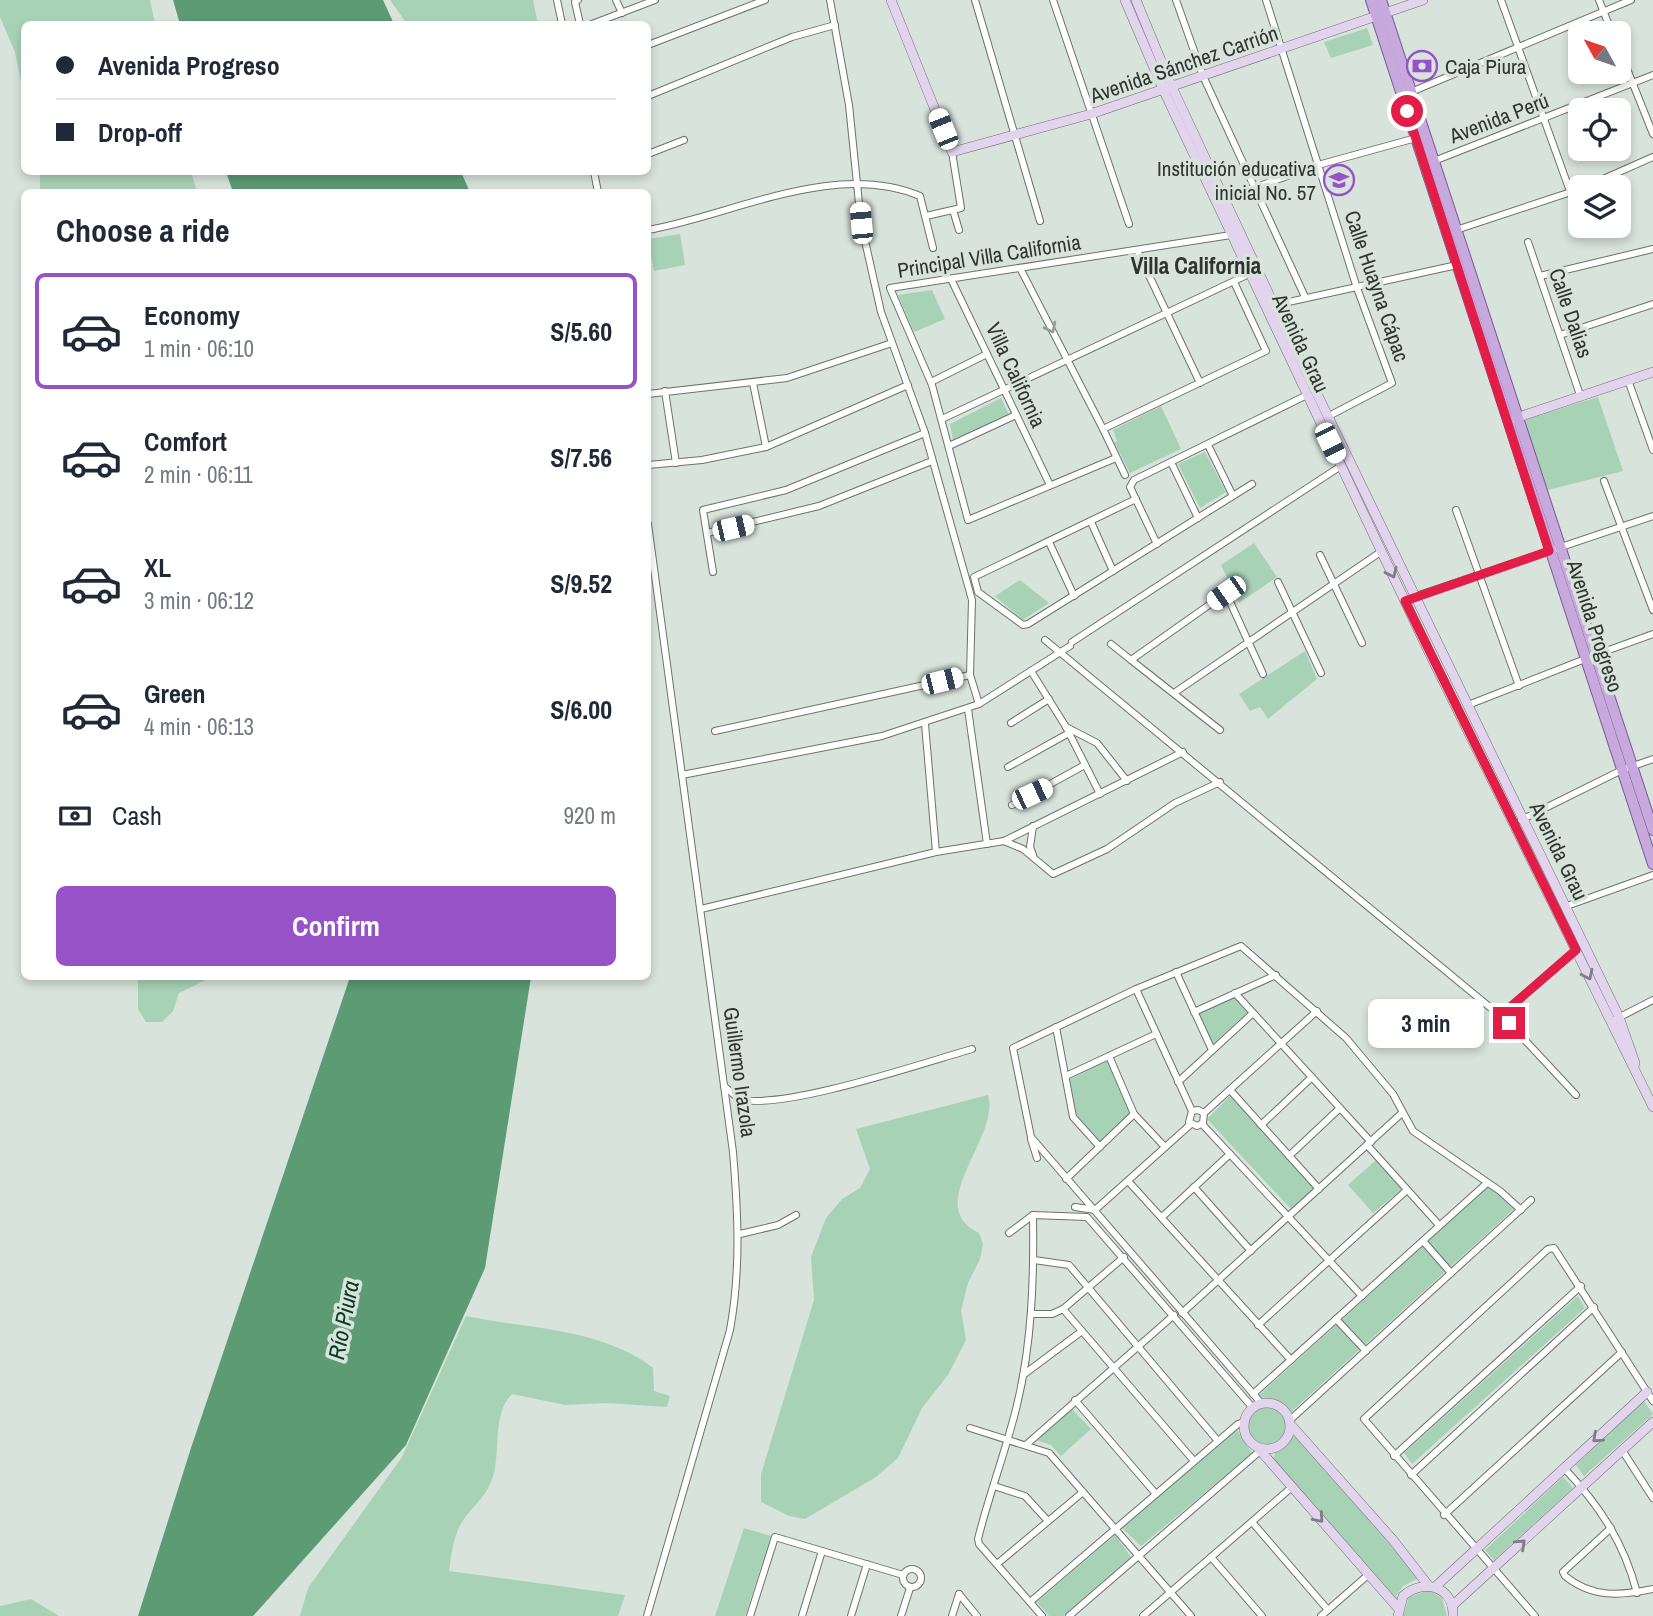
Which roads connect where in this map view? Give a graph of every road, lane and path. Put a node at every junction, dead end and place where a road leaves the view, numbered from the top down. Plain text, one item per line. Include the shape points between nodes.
1 (557, 0) edge
2 (579, 0) edge
3 (616, 0) edge
4 (655, 0) edge
5 (765, 0) edge
6 (830, 0) edge
7 (891, 0) edge
8 (975, 0) edge
9 (1053, 0) edge
10 (1125, 0) edge
11 (1136, 0) edge
12 (1176, 0) edge
13 (1266, 0) edge
14 (1371, 0) edge
15 (1381, 0) edge
16 (1423, 0) edge
17 (1502, 0) edge
18 (1599, 0) edge
19 (1631, 0) edge
20 (1604, 11) junction
21 (622, 13) junction
22 (1381, 16) junction
23 (561, 21) edge
24 (579, 21) edge
25 (600, 21) edge
26 (1608, 21) edge
27 (835, 26) junction
28 (651, 44) edge
29 (1519, 47) junction
30 (1282, 50) junction
31 (1653, 75) edge
32 (1203, 76) junction
33 (1631, 79) edge
34 (1633, 84) junction
35 (1167, 87) junction
36 (1411, 92) junction
37 (651, 95) edge
38 (1091, 114) junction
39 (1545, 120) junction
40 (1653, 134) edge
41 (1014, 135) junction
42 (1416, 138) junction
43 (684, 140) dead end
44 (651, 152) edge
45 (952, 152) junction
46 (1653, 157) edge
47 (1434, 161) junction
48 (1318, 165) junction
49 (1612, 175) edge
50 (857, 182) junction
51 (1568, 185) edge
52 (1254, 188) junction
53 (1568, 195) edge
54 (1226, 198) junction
55 (953, 210) junction
56 (926, 216) junction
57 (1040, 221) dead end
58 (1129, 224) dead end
59 (651, 229) edge
60 (958, 230) dead end
61 (1452, 231) junction
62 (1231, 235) junction
63 (1528, 242) dead end
64 (933, 248) dead end
65 (1653, 249) edge
66 (1136, 250) junction
67 (1457, 265) junction
68 (1020, 268) junction
69 (1249, 274) junction
70 (1540, 276) junction
71 (951, 279) junction
72 (1234, 282) junction
73 (1357, 288) junction
74 (1305, 297) junction
75 (1653, 304) edge
76 (1269, 306) junction
77 (1167, 314) junction
78 (1560, 335) junction
79 (892, 343) junction
80 (987, 354) junction
81 (1067, 360) junction
82 (1653, 372) edge
83 (1628, 380) junction
84 (931, 382) junction
85 (753, 383) junction
86 (1200, 383) junction
87 (908, 385) junction
88 (1004, 390) junction
89 (665, 391) junction
90 (651, 393) edge
91 (1307, 395) junction
92 (1580, 395) junction
93 (1016, 415) junction
94 (942, 419) junction
95 (1323, 419) junction
96 (1512, 419) junction
97 (1103, 429) junction
98 (925, 433) junction
99 (1652, 441) edge
100 (1208, 445) junction
101 (949, 446) junction
102 (766, 447) junction
103 (1653, 450) edge
104 (1116, 458) junction
105 (932, 461) junction
106 (1171, 462) junction
107 (676, 463) junction
108 (651, 465) edge
109 (1341, 466) junction
110 (1125, 475) dead end
111 (1604, 481) dead end
112 (1252, 484) dead end
113 (1049, 485) junction
114 (1233, 496) junction
115 (1136, 499) junction
116 (1456, 510) dead end
117 (1653, 516) edge
118 (1198, 518) junction
119 (1091, 522) junction
120 (1621, 527) junction
121 (707, 533) junction
122 (1049, 542) junction
123 (1157, 544) junction
124 (651, 546) edge
125 (1554, 549) junction
126 (1382, 551) junction
127 (1320, 555) dead end
128 (1114, 571) junction
129 (713, 572) dead end
130 (1479, 574) junction
131 (1278, 582) dead end
132 (1334, 584) junction
133 (1074, 596) junction
134 (1415, 596) junction
135 (1405, 601) junction
136 (1653, 610) edge
137 (1292, 613) junction
138 (1653, 634) edge
139 (1045, 640) dead end
140 (1247, 642) junction
141 (1362, 643) dead end
142 (1111, 644) dead end
143 (1060, 653) junction
144 (1590, 657) junction
145 (1131, 660) junction
146 (1031, 671) junction
147 (1321, 673) dead end
148 (1264, 674) dead end
149 (970, 675) junction
150 (1519, 686) junction
151 (1174, 693) junction
152 (1049, 699) junction
153 (979, 704) junction
154 (1468, 705) junction
155 (968, 709) junction
156 (1011, 723) dead end
157 (925, 724) junction
158 (1067, 730) junction
159 (1220, 730) dead end
160 (715, 731) dead end
161 (1183, 752) junction
162 (1653, 759) edge
163 (1083, 765) junction
164 (1008, 767) dead end
165 (1627, 768) junction
166 (682, 775) junction
167 (1127, 781) junction
168 (1220, 782) junction
169 (1100, 794) junction
170 (1012, 805) dead end
171 (1524, 818) junction
172 (1513, 823) junction
173 (1033, 826) junction
174 (1653, 830) edge
175 (1004, 841) junction
176 (987, 844) junction
177 (936, 852) junction
178 (1034, 857) junction
179 (1653, 864) edge
180 (1653, 875) edge
181 (1561, 908) junction
182 (701, 909) junction
183 (1576, 950) junction
184 (1176, 972) junction
185 (1276, 975) junction
186 (1136, 989) junction
187 (1235, 993) junction
188 (1653, 1000) edge
189 (1317, 1011) junction
190 (1194, 1012) junction
191 (1253, 1013) junction
192 (1500, 1016) junction
193 (1615, 1019) junction
194 (1056, 1027) junction
195 (1156, 1034) junction
196 (1281, 1044) junction
197 (972, 1049) dead end
198 (1212, 1050) junction
199 (1109, 1056) junction
200 (1066, 1076) junction
201 (1312, 1077) junction
202 (1178, 1082) junction
203 (724, 1086) junction
204 (1230, 1090) junction
205 (1576, 1095) dead end
206 (1653, 1107) edge
207 (1340, 1108) junction
208 (1192, 1111) junction
209 (1204, 1113) junction
210 (1135, 1114) junction
211 (1402, 1114) junction
212 (1191, 1124) junction
213 (1202, 1124) junction
214 (1261, 1125) junction
215 (1031, 1138) junction
216 (1369, 1144) junction
217 (1100, 1147) junction
218 (1165, 1147) junction
219 (1230, 1154) junction
220 (1289, 1156) junction
221 (1037, 1158) dead end
222 (1066, 1178) junction
223 (1128, 1181) junction
224 (1487, 1183) junction
225 (1194, 1187) junction
226 (1319, 1189) junction
227 (1407, 1190) junction
228 (1531, 1200) dead end
229 (1075, 1207) dead end
230 (1095, 1210) junction
231 (1521, 1210) junction
232 (1034, 1214) junction
233 (796, 1215) dead end
234 (1289, 1216) junction
235 (1162, 1217) junction
236 (1439, 1225) junction
237 (1009, 1233) dead end
238 (740, 1234) junction
239 (1423, 1241) junction
240 (1251, 1251) junction
241 (1124, 1257) junction
242 (1034, 1260) junction
243 (1330, 1261) junction
244 (1451, 1273) junction
245 (1217, 1281) junction
246 (1581, 1286) junction
247 (1089, 1287) junction
248 (1362, 1296) junction
249 (1594, 1307) junction
250 (1063, 1309) junction
251 (1182, 1312) junction
252 (1031, 1314) junction
253 (1174, 1315) junction
254 (1336, 1319) junction
255 (1258, 1325) junction
256 (1082, 1331) junction
257 (1138, 1346) junction
258 (1366, 1351) junction
259 (1622, 1352) junction
260 (1291, 1360) junction
261 (1112, 1367) junction
262 (1023, 1375) junction
263 (1647, 1392) junction
264 (1253, 1394) junction
265 (1075, 1400) junction
266 (1653, 1402) edge
267 (1257, 1406) junction
268 (1244, 1422) junction
269 (1290, 1422) junction
270 (1653, 1422) edge
271 (970, 1428) dead end
272 (1008, 1440) junction
273 (1218, 1441) junction
274 (1027, 1444) junction
275 (1259, 1449) junction
276 (1622, 1450) junction
277 (1394, 1456) junction
278 (1194, 1461) junction
279 (1564, 1468) junction
280 (1410, 1475) junction
281 (994, 1486) junction
282 (1292, 1487) junction
283 (1582, 1488) junction
284 (1083, 1492) junction
285 (1156, 1494) junction
286 (1653, 1498) edge
287 (1444, 1515) junction
288 (1048, 1521) junction
289 (1251, 1522) junction
290 (1611, 1528) junction
291 (1115, 1530) junction
292 (1475, 1550) junction
293 (822, 1551) junction
294 (1138, 1556) junction
295 (1211, 1557) junction
296 (867, 1564) junction
297 (997, 1564) junction
298 (1493, 1569) junction
299 (903, 1575) junction
300 (1368, 1575) junction
301 (1432, 1586) junction
302 (909, 1588) junction
303 (1653, 1589) edge
304 (1637, 1592) junction
305 (1170, 1593) junction
306 (1030, 1602) junction
307 (1328, 1610) junction
308 (1397, 1613) edge
309 (1453, 1613) edge
310 (648, 1616) edge
311 (750, 1616) edge
312 (802, 1616) edge
313 (851, 1616) edge
314 (901, 1616) edge
315 (952, 1616) edge
316 (977, 1616) edge
317 (1042, 1616) edge
318 (1069, 1616) edge
319 (1143, 1616) edge
320 (1191, 1616) edge
321 (1262, 1616) edge
322 (1321, 1616) edge
323 (1535, 1616) edge

1 - 23 street
2 - 24 street via 575,2
3 - 21 street
4 - 21 street
5 - 28 street
6 - 27 street
7 - 45 street
8 - 41 street
9 - 38 street
10 - 35 street, Avenida Grau
11 - 35 street, Avenida Grau
12 - 32 street
13 - 30 street, Calle Huayna Cápac
14 - 22 main road, Avenida Progreso
15 - 22 main road, Avenida Progreso
16 - 22 street, Avenida Sánchez Carrión
17 - 29 street
18 - 20 street
19 - 20 street
20 - 26 street
20 - 29 street
21 - 25 street
22 - 30 street, Avenida Sánchez Carrión
22 - 36 main road, Avenida Progreso
22 - 42 main road, Avenida Progreso
27 - 37 street via 792,37
27 - 50 street
29 - 36 street
29 - 39 street
30 - 32 street, Avenida Sánchez Carrión
30 - 48 street, Calle Huayna Cápac
31 - 34 street, Avenida Perú
32 - 35 street, Avenida Sánchez Carrión
32 - 52 street
33 - 34 street
34 - 39 street, Avenida Perú
34 - 40 street
35 - 38 street, Avenida Sánchez Carrión
35 - 54 street, Avenida Grau
35 - 62 street, Avenida Grau
36 - 47 main road, Avenida Progreso
38 - 41 street, Avenida Sánchez Carrión
38 - 58 street
39 - 47 street, Avenida Perú
39 - 51 street
41 - 45 street, Avenida Sánchez Carrión
41 - 57 street
42 - 48 street
42 - 61 main road, Avenida Progreso
43 - 44 street
45 - 55 street via 961,208
46 - 49 street
47 - 61 main road, Avenida Progreso
48 - 52 street
48 - 73 street, Calle Huayna Cápac
50 - 56 street via 920,196
50 - 59 street via 814,187
50 - 79 street via 861,223
52 - 54 street
52 - 74 street
53 - 61 street
54 - 76 street, Avenida Grau
55 - 56 street
55 - 60 street
56 - 64 street
61 - 67 main road, Avenida Progreso
61 - 96 main road, Avenida Progreso
62 - 66 street, Principal Villa California
62 - 69 street, Avenida Grau
63 - 70 street, Calle Dalias
65 - 70 street
66 - 68 street, Principal Villa California
66 - 77 street
67 - 73 street
67 - 96 main road, Avenida Progreso
68 - 71 street, Principal Villa California
68 -> 81 street
69 - 72 street
69 - 76 street, Avenida Grau
70 - 78 street, Calle Dalias
71 - 80 street, Villa California
71 - 84 street, Principal Villa California via 890,288
72 - 77 street
72 - 86 street via 1266,351
73 - 74 street
73 - 95 street, Calle Huayna Cápac via 1392,383
74 - 76 street
75 - 78 street
76 - 91 street, Avenida Grau
76 - 95 street, Avenida Grau
77 - 81 street
77 - 86 street
78 - 92 street, Calle Dalias
79 - 85 street via 787,378
79 - 87 street
80 - 84 street
80 - 88 street, Villa California
81 - 88 street
81 - 97 street
82 - 83 street
83 - 92 street
83 - 99 street
84 - 94 street, Principal Villa California
85 - 89 street
85 - 102 street
86 - 97 street
87 - 98 street
87 - 102 street
88 - 93 street, Villa California
88 - 94 street
89 - 90 street
89 - 107 street
91 - 95 street, Avenida Grau
91 - 100 street
92 - 96 street
93 - 101 street
93 - 113 street, Villa California
94 - 101 street, Principal Villa California
95 - 109 street, Avenida Grau
95 - 134 street, Avenida Grau
96 - 125 main road, Avenida Progreso
97 - 104 street
98 - 105 street
98 - 121 street via 786,490 703,510
99 - 103 street
100 - 106 street
100 - 114 street
101 - 113 street, Principal Villa California via 968,520
102 - 107 street
104 - 110 street
104 - 113 street
105 - 121 street via 818,506
105 - 149 street via 972,600
106 - 115 street via 1134,480 1130,487
106 - 118 street
107 - 108 street
109 - 126 street, Avenida Grau
109 - 143 street
111 - 120 street
112 - 114 street
114 - 118 street
115 - 119 street
115 - 123 street
116 - 130 street
117 - 120 street
118 - 123 street
119 - 122 street
119 - 128 street
120 - 125 street
120 - 136 street
121 - 129 street
122 - 133 street
122 - 133 street via 974,577 978,592 1026,625
123 - 128 street
124 - 166 street, Guillermo Irazola
125 - 130 street
125 - 144 main road, Avenida Progreso
126 - 132 street
126 -> 135 street, Avenida Grau
127 - 132 street
128 - 133 street
130 - 134 street
130 - 150 street
131 - 137 street
132 - 137 street
132 - 141 street
134 - 135 street
134 - 154 street, Avenida Grau
135 - 172 street, Avenida Grau
137 - 140 street
137 - 147 street
138 - 144 street
139 - 143 street
140 - 145 street via 1226,593
140 - 148 street
140 - 151 street
142 - 145 street
143 - 146 street
143 - 161 street
144 - 150 street
144 - 165 main road, Avenida Progreso
145 - 151 street
146 - 152 street
146 - 153 street
149 - 153 street
149 - 160 street
150 - 154 street
151 - 159 street
152 - 156 street
152 - 158 street
153 - 155 street
154 - 171 street, Avenida Grau
155 - 157 street
155 - 176 street
157 - 166 street
157 - 177 street
158 - 163 street
158 - 164 street
158 - 167 street via 1097,743
161 - 167 street
161 - 168 street
162 - 165 street
163 - 169 street
163 - 170 street
165 - 171 street
165 - 174 main road, Avenida Progreso
165 - 179 main road, Avenida Progreso
166 - 182 street, Guillermo Irazola
167 - 169 street
168 - 178 street via 1062,871 1048,873
168 - 192 street
169 - 173 street
171 - 172 street
171 - 181 street, Avenida Grau
172 - 181 street, Avenida Grau
173 - 175 street
173 - 178 street via 1030,847
175 - 176 street
175 - 178 street
176 - 177 street
177 - 182 street
180 - 181 street
181 - 183 street, Avenida Grau
181 - 193 street, Avenida Grau
182 - 203 street, Guillermo Irazola
183 - 192 street
183 -> 193 street, Avenida Grau
184 - 185 street via 1237,945
184 - 186 street
184 - 190 street
185 - 187 street
185 - 189 street
186 - 194 street
186 - 195 street
187 - 190 street
187 - 191 street
188 - 193 street
189 - 196 street
189 - 211 street via 1380,1075
190 - 198 street
191 - 196 street
191 - 198 street
192 - 205 street
193 - 206 street, Avenida Grau
194 - 200 street
194 - 215 street via 1013,1048
195 - 199 street
195 - 202 street
196 - 201 street
196 - 204 street
197 - 203 street via 814,1093 772,1100 739,1099
198 - 202 street
199 - 200 street
199 - 210 street
200 - 217 street via 1073,1117
201 - 207 street
201 - 214 street
202 - 208 street
203 - 238 street, Guillermo Irazola
204 - 209 street
204 - 214 street
207 - 216 street
207 - 220 street
208 - 209 street
208 - 212 street
209 - 213 street
210 - 217 street
210 - 218 street
211 - 216 street
211 - 224 street via 1417,1135
212 - 213 street
212 - 218 street
213 - 219 street
214 - 220 street
215 - 221 street
215 - 222 street
216 - 226 street
216 - 227 street
217 - 222 street
218 - 223 street
219 - 225 street
219 - 234 street
220 - 226 street
222 - 230 street
223 - 230 street
223 - 235 street
224 - 231 street
224 - 236 street
225 - 235 street
225 - 240 street
226 - 234 street
227 - 236 street
227 - 243 street
228 - 231 street
229 - 230 street
230 - 251 street
231 - 244 street
232 - 237 street
232 - 241 street via 1087,1217
232 - 242 street
233 - 238 street via 778,1225
234 - 240 street
234 - 243 street
235 - 245 street
236 - 239 street
238 - 310 street, Guillermo Irazola via 730,1330
239 - 244 street
239 - 248 street
240 - 245 street
241 - 247 street
241 - 253 street
242 - 247 street via 1063,1262
242 - 252 street
243 - 248 street
243 - 255 street
244 - 258 street
245 - 251 street
245 - 255 street
246 - 249 street
246 - 277 street
246 - 277 street via 1558,1251 1549,1249 1364,1419
247 - 250 street
247 - 257 street
248 - 254 street
249 - 259 street
249 - 280 street
250 - 252 street
250 - 256 street
251 - 264 street
252 - 262 street
253 - 257 street
253 - 267 street
254 - 258 street
254 - 260 street
255 - 260 street
256 - 261 street
256 - 262 street
257 - 261 street
257 - 273 street
258 - 269 street
259 - 263 street
259 - 287 street
260 - 264 street
261 - 265 street
261 - 278 street
262 - 272 street
263 - 266 street
263 -> 279 street
264 - 267 street
265 - 274 street
265 - 285 street
267 - 268 street
267 - 269 street via 1281,1407
268 - 273 street
268 - 275 street via 1247,1437
269 - 275 street via 1289,1435 1279,1447
269 - 301 street
270 - 276 street
271 - 272 street
272 - 274 street
272 - 281 street
273 - 278 street
274 - 284 street via 1049,1453
275 - 282 street
275 - 294 street
276 - 283 street
276 - 286 street
277 - 280 street
278 - 285 street
279 - 283 street
279 - 292 street
280 - 287 street
281 - 288 street via 1025,1496
281 - 297 street via 978,1539
282 - 289 street
282 -> 300 street
283 - 290 street
298 -> 283 street
284 - 288 street
284 - 291 street
285 - 291 street
287 - 292 street
288 - 297 street
289 - 295 street
289 - 307 street
290 - 304 street via 1629,1560
290 - 304 street via 1563,1573 1573,1583 1598,1593
291 - 294 street
291 - 306 street
292 - 298 street
292 - 301 street
293 - 296 street
293 - 311 street via 775,1537
293 - 312 street
294 - 305 street
294 - 318 street
295 - 305 street
295 - 321 street
296 - 299 street
296 - 313 street
297 - 306 street
298 - 309 street
298 - 323 street
299 - 302 street
299 - 302 street via 911,1569 919,1573 920,1583
300 - 307 street
300 - 308 street
301 - 308 street via 1410,1590
301 - 309 street via 1445,1593
302 - 314 street
303 - 304 street
305 - 319 street
305 - 320 street
306 - 317 street
307 - 322 street
315 - 316 street via 959,1594

